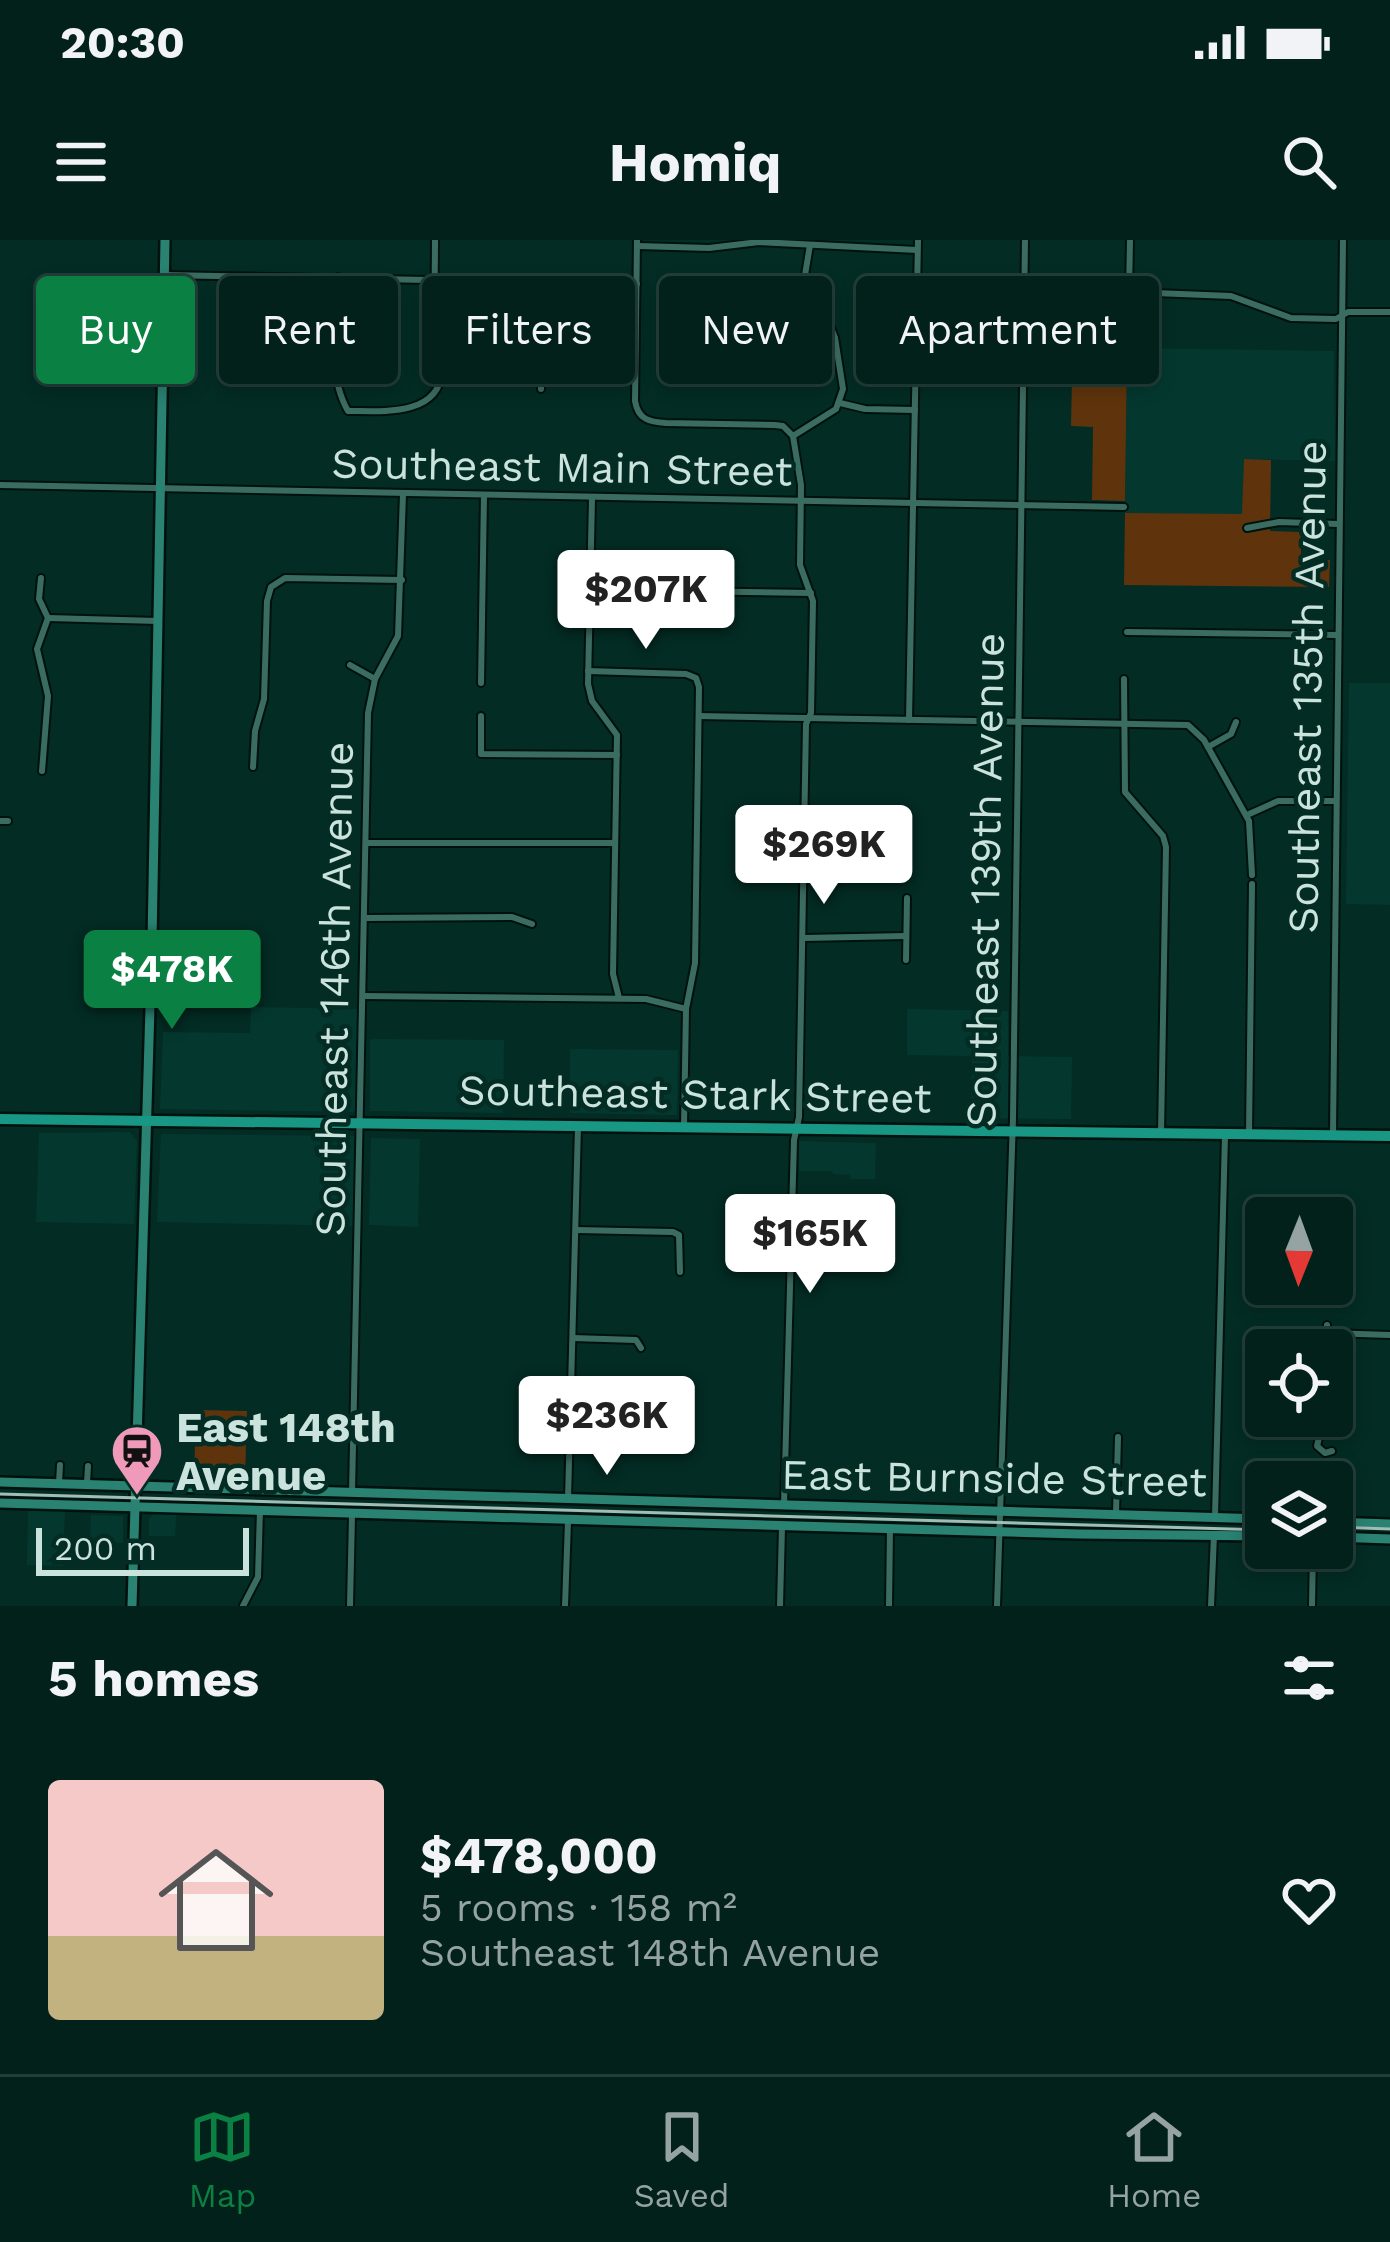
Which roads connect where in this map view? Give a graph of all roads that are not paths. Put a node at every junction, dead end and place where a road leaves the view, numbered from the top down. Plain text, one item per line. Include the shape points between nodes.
1 (165, 240) edge
2 (435, 240) edge
3 (917, 240) edge
4 (1025, 240) edge
5 (1130, 240) edge
6 (1343, 240) edge
7 (638, 243) edge
8 (810, 245) junction
9 (917, 250) junction
10 (164, 274) junction
11 (280, 276) edge
12 (435, 276) edge
13 (1129, 276) edge
14 (637, 284) joint
15 (1159, 293) edge
16 (1390, 312) edge
17 (1341, 316) junction
18 (835, 338) junction
19 (832, 339) edge
20 (336, 384) edge
21 (438, 384) edge
22 (541, 384) edge
23 (541, 389) dead end
24 (840, 403) junction
25 (915, 410) junction
26 (794, 436) junction
27 (0, 485) edge
28 (161, 488) junction
29 (403, 494) junction
30 (484, 495) junction
31 (592, 498) junction
32 (800, 502) junction
33 (912, 504) junction
34 (1022, 506) junction
35 (1124, 507) dead end
36 (1339, 524) junction
37 (1247, 528) dead end
38 (41, 578) dead end
39 (402, 580) junction
40 (591, 590) junction
41 (811, 593) junction
42 (48, 618) junction
43 (158, 621) junction
44 (1127, 632) dead end
45 (1337, 635) junction
46 (350, 665) dead end
47 (588, 671) junction
48 (375, 679) junction
49 (1124, 679) dead end
50 (481, 683) dead end
51 (482, 716) dead end
52 (699, 716) junction
53 (808, 718) junction
54 (909, 720) junction
55 (1019, 722) junction
56 (1236, 722) dead end
57 (1125, 724) junction
58 (1208, 747) junction
59 (617, 755) junction
60 (254, 767) dead end
61 (42, 771) dead end
62 (1336, 801) junction
63 (1246, 816) junction
64 (367, 843) junction
65 (615, 843) junction
66 (907, 898) dead end
67 (366, 918) junction
68 (532, 924) dead end
69 (906, 936) junction
70 (802, 938) junction
71 (906, 960) dead end
72 (364, 995) junction
73 (619, 998) junction
74 (686, 1009) junction
75 (0, 1120) edge
76 (147, 1121) junction
77 (363, 1123) junction
78 (578, 1126) junction
79 (684, 1127) junction
80 (796, 1128) junction
81 (1011, 1131) junction
82 (1161, 1133) junction
83 (1225, 1134) junction
84 (1249, 1134) junction
85 (1333, 1135) junction
86 (1390, 1136) edge
87 (576, 1230) junction
88 (680, 1272) dead end
89 (1353, 1331) edge
90 (1390, 1335) edge
91 (573, 1339) junction
92 (641, 1348) dead end
93 (1118, 1437) dead end
94 (1319, 1437) edge
95 (1331, 1451) dead end
96 (61, 1465) dead end
97 (88, 1466) dead end
98 (0, 1482) edge
99 (59, 1483) junction
100 (87, 1484) junction
101 (352, 1493) junction
102 (136, 1496) junction
103 (568, 1499) junction
104 (0, 1503) edge
105 (784, 1506) junction
106 (260, 1510) junction
107 (352, 1511) junction
108 (1116, 1514) junction
109 (1215, 1516) junction
110 (568, 1517) junction
111 (1245, 1518) edge
112 (998, 1521) junction
113 (1353, 1522) edge
114 (1390, 1523) edge
115 (782, 1524) junction
116 (890, 1528) junction
117 (1214, 1535) junction
118 (1245, 1536) edge
119 (1353, 1538) edge
120 (1390, 1539) edge
121 (1313, 1569) edge
122 (132, 1606) edge
123 (243, 1606) edge
124 (350, 1606) edge
125 (565, 1606) edge
126 (780, 1606) edge
127 (889, 1606) edge
128 (997, 1606) edge
129 (1211, 1606) edge
130 (1312, 1606) edge

1 - 10 street
2 - 12 street
3 - 9 street
4 - 34 street, Southeast 139th Avenue
5 - 13 street
6 - 17 street, Southeast 135th Avenue
7 - 8 street
7 - 14 street
8 - 9 street
8 - 18 street via 803,287
9 - 25 street
10 - 11 street
10 - 28 street
14 - 26 street via 636,406 644,418 775,425
15 - 17 street via 1231,296 1291,318
16 - 17 street
17 - 36 street, Southeast 135th Avenue
18 - 19 street
18 - 24 street
20 - 21 street via 348,411 403,410 425,402
22 - 23 street
24 - 25 street
24 - 26 street
25 - 33 street
26 - 32 street
27 - 28 street, Southeast Main Street
28 - 29 street, Southeast Main Street
28 - 43 street
29 - 30 street, Southeast Main Street
29 - 39 street, Southeast 146th Avenue
30 - 31 street, Southeast Main Street
30 - 50 street
31 - 32 street, Southeast Main Street
31 - 40 street
32 - 33 street, Southeast Main Street
32 - 41 street via 800,565
33 - 34 street, Southeast Main Street
33 - 54 street
34 - 35 street, Southeast Main Street
34 - 55 street, Southeast 139th Avenue
36 - 37 street
36 - 45 street, Southeast 135th Avenue
38 - 42 street
39 - 48 street, Southeast 146th Avenue via 398,636
39 - 60 street via 285,578 271,586
40 - 41 street
40 - 47 street
41 - 53 street
42 - 43 street
42 - 61 street via 37,649 48,696
43 - 76 street
44 - 45 street
45 - 62 street, Southeast 135th Avenue
46 - 48 street
47 - 52 street via 696,678
47 - 59 street via 589,693 613,726
48 - 64 street, Southeast 146th Avenue
49 - 57 street
51 - 59 street via 481,754
52 - 53 street
52 - 74 street via 695,963
53 - 54 street
53 - 70 street
54 - 55 street
55 - 57 street
55 - 81 street, Southeast 139th Avenue
56 - 58 street
57 - 58 street via 1188,725
57 - 82 street via 1122,783 1166,848
58 - 63 street
59 - 65 street
62 - 63 street via 1278,801
62 - 85 street, Southeast 135th Avenue
63 - 84 street
64 - 65 street
64 - 67 street, Southeast 146th Avenue
65 - 73 street
66 - 69 street
67 - 68 street via 512,917
67 - 72 street, Southeast 146th Avenue
69 - 70 street
69 - 71 street
70 - 80 street
72 - 73 street
72 - 77 street, Southeast 146th Avenue
73 - 74 street
74 - 79 street
75 - 76 main road, Southeast Stark Street
76 - 77 main road, Southeast Stark Street
76 - 102 street
77 - 78 main road, Southeast Stark Street
77 - 101 street, Southeast 146th Avenue
78 - 79 main road, Southeast Stark Street
78 - 87 street
79 - 80 main road, Southeast Stark Street
80 - 81 main road, Southeast Stark Street
80 - 105 street
81 - 82 main road, Southeast Stark Street
81 - 112 street, Southeast 139th Avenue
82 - 83 main road, Southeast Stark Street
83 - 84 main road, Southeast Stark Street
83 - 109 street
84 - 85 main road, Southeast Stark Street
85 - 86 main road, Southeast Stark Street
87 - 88 street via 679,1235
87 - 91 street
89 - 90 street
91 - 92 street via 636,1340
91 - 103 street
93 - 108 street
94 - 95 street via 1320,1452
96 - 99 street
97 - 100 street
98 - 99 street, East Burnside Street
99 - 100 street, East Burnside Street
100 - 102 street, East Burnside Street
101 - 102 street, East Burnside Street
101 - 103 street, East Burnside Street
102 - 104 street, East Burnside Street
102 - 106 street, East Burnside Street
102 - 122 street
103 - 105 street, East Burnside Street
105 - 112 street, East Burnside Street
106 - 107 street, East Burnside Street
106 - 123 street via 258,1576
107 - 110 street, East Burnside Street
107 - 124 street
108 - 109 street, East Burnside Street
108 - 112 street, East Burnside Street
109 - 111 street, East Burnside Street
110 - 115 street, East Burnside Street
110 - 125 street
112 - 116 street, East Burnside Street
112 - 117 street, East Burnside Street
112 - 128 street, Southeast 139th Avenue
113 - 114 street
115 - 116 street, East Burnside Street
115 - 126 street
116 - 127 street
117 - 118 street, East Burnside Street
117 - 129 street
119 - 120 street
121 - 130 street

